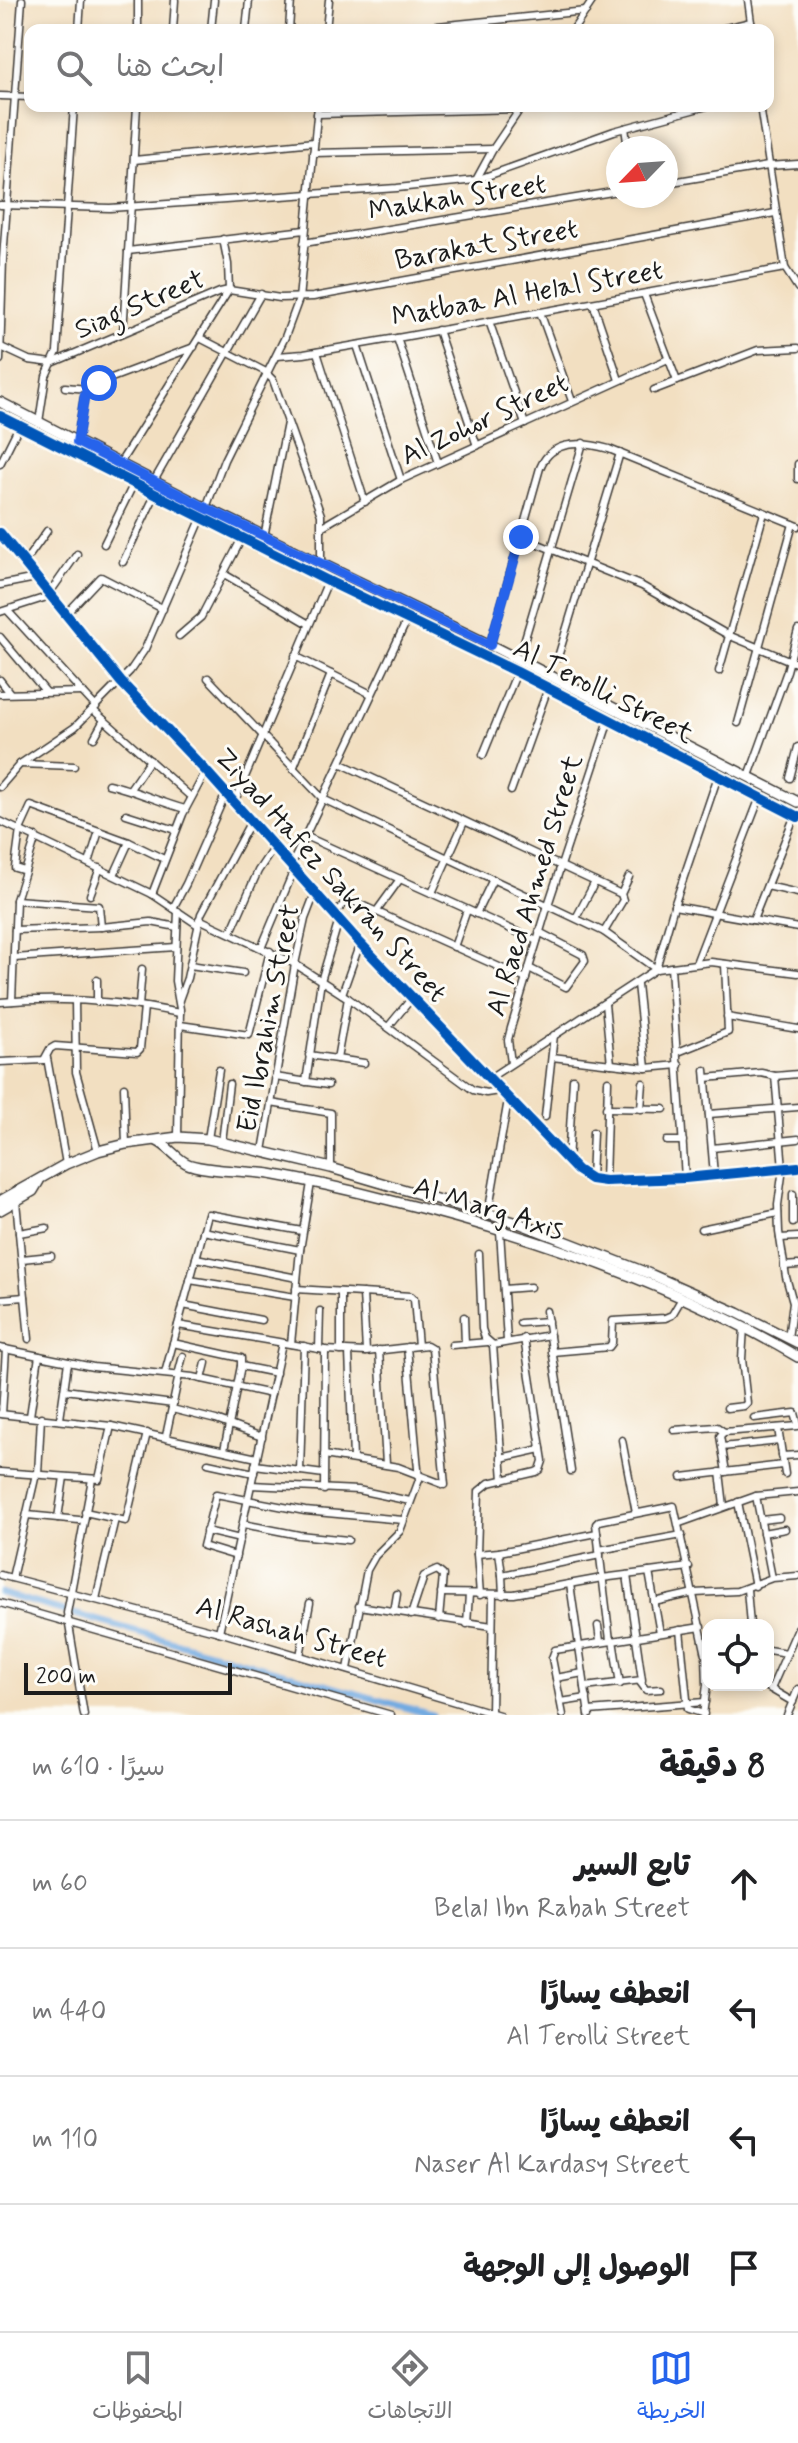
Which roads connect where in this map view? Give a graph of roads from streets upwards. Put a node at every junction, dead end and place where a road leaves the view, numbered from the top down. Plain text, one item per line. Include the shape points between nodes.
1 (22, 0) edge
2 (81, 0) edge
3 (138, 0) edge
4 (175, 0) edge
5 (214, 0) edge
6 (249, 0) edge
7 (291, 0) edge
8 (329, 0) edge
9 (593, 0) edge
10 (748, 0) edge
11 (586, 11) junction
12 (79, 24) edge
13 (138, 24) edge
14 (173, 24) edge
15 (212, 24) edge
16 (247, 24) edge
17 (289, 24) edge
18 (327, 24) edge
19 (457, 24) edge
20 (577, 24) edge
21 (751, 24) edge
22 (0, 96) edge
23 (15, 97) junction
24 (24, 97) edge
25 (74, 112) edge
26 (137, 112) edge
27 (385, 112) edge
28 (518, 112) edge
29 (685, 112) edge
30 (761, 112) edge
31 (317, 114) joint
32 (625, 128) junction
33 (626, 136) edge
34 (314, 142) junction
35 (493, 149) junction
36 (313, 153) junction
37 (134, 160) junction
38 (798, 164) edge
39 (768, 166) junction
40 (476, 180) junction
41 (678, 181) edge
42 (308, 193) junction
43 (606, 193) edge
44 (4, 205) edge
45 (131, 206) junction
46 (67, 208) junction
47 (775, 213) junction
48 (305, 230) junction
49 (223, 239) junction
50 (304, 243) junction
51 (128, 251) junction
52 (785, 268) junction
53 (798, 288) edge
54 (229, 290) junction
55 (261, 294) junction
56 (644, 294) junction
57 (299, 299) junction
58 (593, 303) junction
59 (540, 312) junction
60 (489, 321) junction
61 (438, 330) junction
62 (123, 333) junction
63 (200, 338) junction
64 (397, 338) junction
65 (357, 345) junction
66 (195, 346) junction
67 (1, 347) edge
68 (798, 348) edge
69 (317, 352) junction
70 (229, 353) junction
71 (277, 356) junction
72 (668, 359) junction
73 (0, 360) edge
74 (52, 363) junction
75 (268, 374) junction
76 (619, 380) junction
77 (677, 381) junction
78 (65, 387) dead end
79 (88, 389) junction
80 (654, 390) dead end
81 (572, 401) junction
82 (0, 402) edge
83 (0, 416) edge
84 (288, 421) junction
85 (39, 422) junction
86 (525, 424) junction
87 (19, 426) junction
88 (77, 442) junction
89 (583, 443) junction
90 (477, 446) junction
91 (620, 453) junction
92 (120, 463) junction
93 (438, 463) junction
94 (0, 464) edge
95 (798, 464) edge
96 (798, 479) edge
97 (401, 480) junction
98 (154, 481) junction
99 (134, 483) junction
100 (156, 493) junction
101 (365, 502) junction
102 (204, 513) junction
103 (764, 513) junction
104 (796, 525) edge
105 (323, 526) junction
106 (47, 531) dead end
107 (0, 533) edge
108 (264, 537) junction
109 (521, 537) junction
110 (242, 538) junction
111 (104, 544) dead end
112 (10, 546) junction
113 (0, 547) edge
114 (550, 548) junction
115 (77, 554) dead end
116 (123, 562) dead end
117 (24, 563) junction
118 (586, 563) junction
119 (321, 564) junction
120 (224, 574) junction
121 (36, 578) junction
122 (328, 581) junction
123 (0, 585) edge
124 (50, 595) junction
125 (163, 609) junction
126 (8, 611) junction
127 (0, 612) edge
128 (66, 614) junction
129 (408, 618) junction
130 (309, 624) junction
131 (798, 630) edge
132 (728, 635) junction
133 (179, 636) dead end
134 (0, 637) edge
135 (490, 645) junction
136 (523, 645) dead end
137 (759, 648) junction
138 (295, 656) junction
139 (558, 657) dead end
140 (790, 661) junction
141 (798, 664) edge
142 (719, 671) dead end
143 (517, 672) junction
144 (331, 674) junction
145 (208, 678) dead end
146 (0, 680) edge
147 (121, 682) junction
148 (548, 688) junction
149 (46, 692) junction
150 (83, 692) junction
151 (10, 693) junction
152 (0, 694) edge
153 (371, 694) junction
154 (95, 709) junction
155 (104, 720) junction
156 (609, 720) junction
157 (738, 723) dead end
158 (263, 736) junction
159 (94, 738) dead end
160 (687, 744) junction
161 (798, 747) edge
162 (483, 755) dead end
163 (680, 757) junction
164 (150, 760) junction
165 (340, 763) junction
166 (20, 764) junction
167 (74, 766) dead end
168 (293, 769) junction
169 (206, 771) junction
170 (718, 776) junction
171 (749, 776) junction
172 (790, 778) dead end
173 (108, 784) dead end
174 (0, 787) edge
175 (130, 789) junction
176 (511, 791) dead end
177 (226, 793) junction
178 (191, 797) junction
179 (760, 797) junction
180 (323, 799) junction
181 (798, 802) edge
182 (234, 803) junction
183 (185, 809) junction
184 (126, 814) dead end
185 (796, 816) edge
186 (0, 821) edge
187 (251, 821) junction
188 (464, 822) junction
189 (20, 830) junction
190 (176, 830) junction
191 (99, 831) junction
192 (305, 836) junction
193 (36, 837) junction
194 (129, 842) junction
195 (274, 847) junction
196 (448, 857) junction
197 (164, 859) junction
198 (89, 863) junction
199 (560, 866) junction
200 (100, 868) junction
201 (293, 868) junction
202 (25, 871) junction
203 (114, 875) junction
204 (629, 877) dead end
205 (400, 879) junction
206 (493, 879) junction
207 (595, 882) junction
208 (767, 886) junction
209 (315, 893) junction
210 (432, 893) junction
211 (798, 893) edge
212 (152, 894) junction
213 (621, 894) junction
214 (90, 895) dead end
215 (16, 900) junction
216 (548, 905) junction
217 (674, 906) junction
218 (175, 910) junction
219 (467, 910) junction
220 (376, 912) junction
221 (715, 913) junction
222 (476, 914) junction
223 (337, 917) junction
224 (576, 918) junction
225 (753, 920) junction
226 (198, 922) junction
227 (101, 927) junction
228 (177, 927) junction
229 (798, 928) edge
230 (15, 930) junction
231 (231, 932) junction
232 (539, 932) junction
233 (604, 932) junction
234 (537, 941) junction
235 (360, 943) junction
236 (262, 946) junction
237 (176, 947) junction
238 (454, 947) junction
239 (270, 951) junction
240 (14, 958) junction
241 (696, 963) junction
242 (295, 964) junction
243 (725, 964) junction
244 (190, 965) junction
245 (671, 967) junction
246 (529, 968) junction
247 (142, 969) dead end
248 (656, 969) junction
249 (243, 973) dead end
250 (798, 973) edge
251 (526, 979) junction
252 (97, 980) dead end
253 (321, 981) junction
254 (637, 984) junction
255 (345, 996) junction
256 (412, 998) junction
257 (75, 1000) junction
258 (179, 1000) junction
259 (12, 1001) junction
260 (0, 1002) edge
261 (97, 1002) junction
262 (605, 1004) junction
263 (142, 1006) junction
264 (180, 1013) junction
265 (727, 1017) junction
266 (180, 1025) junction
267 (388, 1027) junction
268 (798, 1029) edge
269 (554, 1035) junction
270 (74, 1047) junction
271 (678, 1052) junction
272 (309, 1055) junction
273 (552, 1057) junction
274 (47, 1058) junction
275 (337, 1059) junction
276 (0, 1062) edge
277 (364, 1063) dead end
278 (511, 1063) junction
279 (611, 1064) junction
280 (679, 1065) junction
281 (646, 1068) junction
282 (219, 1070) dead end
283 (798, 1074) edge
284 (775, 1076) junction
285 (275, 1077) junction
286 (488, 1079) junction
287 (573, 1079) dead end
288 (608, 1081) dead end
289 (306, 1082) junction
290 (643, 1083) dead end
291 (229, 1084) dead end
292 (328, 1085) dead end
293 (124, 1087) dead end
294 (499, 1091) junction
295 (508, 1100) junction
296 (271, 1103) junction
297 (798, 1107) edge
298 (606, 1108) junction
299 (641, 1109) junction
300 (664, 1109) dead end
301 (778, 1109) junction
302 (709, 1114) junction
303 (545, 1117) dead end
304 (593, 1132) dead end
305 (178, 1137) junction
306 (208, 1139) junction
307 (798, 1139) edge
308 (157, 1141) junction
309 (667, 1141) dead end
310 (683, 1141) junction
311 (781, 1141) junction
312 (222, 1142) junction
313 (126, 1144) junction
314 (712, 1148) junction
315 (98, 1151) junction
316 (263, 1151) junction
317 (568, 1162) junction
318 (66, 1164) junction
319 (798, 1167) edge
320 (331, 1168) junction
321 (783, 1168) junction
322 (714, 1175) junction
323 (685, 1178) junction
324 (591, 1179) junction
325 (39, 1181) junction
326 (605, 1181) junction
327 (311, 1183) junction
328 (779, 1194) junction
329 (795, 1194) edge
330 (0, 1201) edge
331 (16, 1201) junction
332 (0, 1210) edge
333 (778, 1213) junction
334 (488, 1214) junction
335 (793, 1223) dead end
336 (47, 1228) dead end
337 (701, 1229) dead end
338 (203, 1231) junction
339 (302, 1231) junction
340 (500, 1231) junction
341 (19, 1233) junction
342 (798, 1237) edge
343 (780, 1238) junction
344 (300, 1250) junction
345 (479, 1254) dead end
346 (51, 1256) dead end
347 (196, 1258) junction
348 (22, 1259) junction
349 (798, 1265) edge
350 (784, 1266) junction
351 (297, 1278) junction
352 (190, 1280) junction
353 (530, 1287) dead end
354 (296, 1289) junction
355 (504, 1289) junction
356 (341, 1292) junction
357 (363, 1293) junction
358 (25, 1297) junction
359 (295, 1297) junction
360 (682, 1298) junction
361 (0, 1299) edge
362 (696, 1299) junction
363 (183, 1305) junction
364 (320, 1311) dead end
365 (546, 1311) dead end
366 (464, 1317) dead end
367 (261, 1320) dead end
368 (548, 1321) junction
369 (520, 1323) dead end
370 (178, 1325) junction
371 (744, 1327) junction
372 (550, 1335) junction
373 (524, 1338) junction
374 (788, 1338) junction
375 (29, 1339) dead end
376 (507, 1341) junction
377 (173, 1343) junction
378 (282, 1343) junction
379 (491, 1343) junction
380 (798, 1343) edge
381 (291, 1344) junction
382 (465, 1344) junction
383 (452, 1345) dead end
384 (304, 1346) junction
385 (418, 1346) junction
386 (407, 1347) junction
387 (3, 1349) edge
388 (322, 1350) junction
389 (379, 1350) junction
390 (345, 1352) junction
391 (366, 1352) junction
392 (552, 1352) junction
393 (39, 1356) junction
394 (183, 1356) dead end
395 (798, 1357) edge
396 (68, 1362) junction
397 (206, 1363) dead end
398 (241, 1366) junction
399 (165, 1373) junction
400 (276, 1373) junction
401 (179, 1375) junction
402 (202, 1379) junction
403 (237, 1387) junction
404 (65, 1390) junction
405 (271, 1394) junction
406 (172, 1407) junction
407 (727, 1408) dead end
408 (1, 1414) edge
409 (30, 1416) junction
410 (41, 1417) junction
411 (754, 1418) dead end
412 (60, 1419) junction
413 (798, 1425) edge
414 (111, 1426) junction
415 (229, 1426) junction
416 (778, 1428) junction
417 (674, 1430) dead end
418 (724, 1432) junction
419 (147, 1433) junction
420 (166, 1436) junction
421 (262, 1437) junction
422 (622, 1440) dead end
423 (780, 1441) junction
424 (722, 1447) junction
425 (541, 1449) junction
426 (224, 1450) junction
427 (324, 1455) junction
428 (798, 1455) edge
429 (501, 1458) junction
430 (353, 1459) junction
431 (783, 1460) junction
432 (208, 1463) dead end
433 (386, 1464) junction
434 (255, 1465) junction
435 (300, 1471) junction
436 (571, 1471) dead end
437 (0, 1472) edge
438 (723, 1472) junction
439 (37, 1474) junction
440 (324, 1474) junction
441 (785, 1474) dead end
442 (418, 1476) junction
443 (64, 1477) junction
444 (682, 1477) dead end
445 (92, 1479) junction
446 (503, 1480) junction
447 (251, 1485) junction
448 (206, 1489) dead end
449 (324, 1490) junction
450 (798, 1492) edge
451 (216, 1494) junction
452 (756, 1496) junction
453 (248, 1501) junction
454 (410, 1501) junction
455 (738, 1502) junction
456 (724, 1506) junction
457 (85, 1512) junction
458 (636, 1513) junction
459 (27, 1515) junction
460 (58, 1518) junction
461 (779, 1518) dead end
462 (115, 1519) junction
463 (79, 1520) dead end
464 (403, 1520) junction
465 (761, 1520) junction
466 (680, 1523) junction
467 (243, 1524) junction
468 (785, 1529) dead end
469 (206, 1531) junction
470 (597, 1533) junction
471 (763, 1533) junction
472 (682, 1535) junction
473 (240, 1539) junction
474 (348, 1540) dead end
475 (499, 1552) junction
476 (599, 1553) junction
477 (477, 1554) junction
478 (236, 1556) junction
479 (689, 1567) junction
480 (649, 1572) junction
481 (0, 1575) edge
482 (502, 1575) junction
483 (627, 1575) junction
484 (798, 1576) edge
485 (12, 1578) junction
486 (602, 1578) junction
487 (772, 1578) junction
488 (570, 1584) junction
489 (751, 1588) junction
490 (71, 1592) junction
491 (441, 1593) junction
492 (694, 1593) junction
493 (397, 1594) dead end
494 (469, 1594) junction
495 (480, 1595) junction
496 (493, 1595) junction
497 (503, 1595) junction
498 (96, 1599) junction
499 (654, 1602) junction
500 (0, 1603) edge
501 (310, 1603) dead end
502 (359, 1606) junction
503 (394, 1612) junction
504 (411, 1615) junction
505 (67, 1617) junction
506 (439, 1619) junction
507 (750, 1619) edge
508 (467, 1624) junction
509 (492, 1626) junction
510 (598, 1626) dead end
511 (701, 1627) joint
512 (798, 1628) edge
513 (680, 1630) junction
514 (219, 1632) junction
515 (660, 1633) junction
516 (636, 1637) junction
517 (612, 1640) junction
518 (600, 1641) junction
519 (578, 1645) junction
520 (774, 1651) edge
521 (787, 1653) junction
522 (300, 1656) junction
523 (348, 1669) junction
524 (583, 1673) junction
525 (774, 1675) edge
526 (556, 1678) junction
527 (640, 1682) junction
528 (620, 1684) junction
529 (585, 1687) junction
530 (661, 1689) dead end
531 (798, 1689) edge
532 (705, 1691) edge
533 (774, 1691) edge
534 (673, 1694) dead end
535 (587, 1698) junction
536 (561, 1702) junction
537 (705, 1702) junction
538 (793, 1702) junction
539 (687, 1704) junction
540 (674, 1705) junction
541 (491, 1712) junction
542 (589, 1713) edge
543 (704, 1714) edge
544 (84, 1715) edge
545 (391, 1715) edge
546 (499, 1715) edge
547 (563, 1715) edge
548 (787, 1715) edge

1 - 23 street
2 - 12 street
3 - 13 street
4 - 14 street
5 - 15 street
6 - 16 street
7 - 17 street
8 - 18 street
9 - 11 street
10 - 21 street
11 - 19 street
11 - 20 street
22 - 23 street
23 - 24 street
23 - 44 street
25 - 46 street
26 - 37 street
27 - 31 street
28 - 35 street
29 - 32 street
30 - 39 street
31 - 34 street
32 - 33 street
32 - 40 street
34 - 36 street
34 - 37 street
35 - 36 street
35 - 40 street
36 - 42 street
37 - 45 street
38 - 39 street
39 - 41 street
39 - 47 street
40 - 42 street
42 - 45 street
42 - 48 street
43 - 50 street, Makkah Street
44 - 46 street
44 - 67 street
45 - 46 street
45 - 51 street
46 - 74 street
47 - 52 street
47 - 57 street, Barakat Street
48 - 49 street
48 - 50 street
49 - 51 street
49 - 54 street
50 - 57 street
51 - 62 street
52 - 53 street
52 - 56 street, Matbaa Al Helal Street
54 - 55 street, Siag Street
54 - 62 street, Siag Street
54 - 63 street
55 - 57 street, Siag Street
55 - 70 street
56 - 58 street, Matbaa Al Helal Street
56 - 72 street
57 - 71 street
58 - 59 street, Matbaa Al Helal Street
58 - 76 street
59 - 60 street, Matbaa Al Helal Street
59 - 81 street
60 - 61 street, Matbaa Al Helal Street
60 - 86 street
61 - 64 street, Matbaa Al Helal Street
61 - 90 street
62 - 74 street, Siag Street
63 - 66 street
63 - 70 street
64 - 65 street, Matbaa Al Helal Street
64 - 93 street
65 - 69 street, Matbaa Al Helal Street
65 - 97 street
66 - 79 street
66 - 92 street
67 - 73 street
67 - 74 street, Siag Street via 29,360
68 - 77 street via 758,350
69 - 71 street, Matbaa Al Helal Street
69 - 101 street
70 - 75 street
70 - 98 street
71 - 75 street
72 - 76 street, Al Zohor Street
72 - 77 street
74 - 85 street
75 - 84 street
75 - 102 street
76 - 81 street, Al Zohor Street
77 - 80 street
78 - 79 street
79 - 88 street
81 - 86 street, Al Zohor Street
82 - 85 street, Al Terolli Street
83 - 87 street, Al Terolli Street
84 - 105 street
84 - 108 street
85 - 88 street, Al Terolli Street
86 - 90 street, Al Zohor Street
87 - 94 street
87 - 99 street, Al Terolli Street
88 - 92 street, Al Terolli Street
89 - 91 street
89 - 109 street via 559,447 543,460
89 - 114 street
90 - 93 street, Al Zohor Street
91 - 103 street
91 - 118 street
92 - 98 street, Al Terolli Street
93 - 97 street, Al Zohor Street
95 - 96 street
97 - 101 street, Al Zohor Street
98 - 102 street, Al Terolli Street
99 - 100 street, Al Terolli Street
99 - 111 street
100 - 102 street, Al Terolli Street
100 - 116 street
101 - 105 street, Al Zohor Street
102 - 108 street, Al Terolli Street
102 - 110 street, Al Terolli Street
102 - 125 street
103 - 104 street
103 - 132 street
104 - 137 street
105 - 119 street
106 - 117 street
107 - 112 street, Ziyad Hafez Sakran Street
108 - 119 street, Al Terolli Street
109 - 114 street
109 - 135 street
110 - 120 street
110 - 122 street, Al Terolli Street
112 - 113 street
112 - 117 street, Ziyad Hafez Sakran Street
114 - 118 street
114 - 136 street
115 - 124 street
117 - 121 street, Ziyad Hafez Sakran Street
118 - 132 street via 642,586
118 - 139 street
119 - 135 street, Al Terolli Street
120 - 130 street
120 - 133 street via 201,617
121 - 123 street
121 - 124 street, Ziyad Hafez Sakran Street
122 - 129 street, Al Terolli Street
122 - 130 street
124 - 126 street
124 - 128 street, Ziyad Hafez Sakran Street
125 - 128 street via 101,577
125 - 147 street via 145,649
126 - 127 street
126 - 150 street
128 - 147 street, Ziyad Hafez Sakran Street
129 - 143 street, Al Terolli Street
129 - 153 street
130 - 138 street
131 - 140 street
132 - 137 street
132 - 142 street
134 - 149 street
135 - 160 street, Al Terolli Street
137 - 140 street
137 - 157 street
138 - 144 street
138 - 158 street
140 - 141 street
140 - 171 street
143 - 148 street, Al Terolli Street
143 - 162 street
144 - 153 street
144 - 168 street
145 - 158 street
146 - 151 street
147 - 154 street
147 - 169 street, Ziyad Hafez Sakran Street
148 - 156 street, Al Terolli Street
148 - 176 street
149 - 150 street
149 - 151 street
150 - 154 street
151 - 152 street
153 - 165 street
154 - 155 street
154 - 166 street
155 - 159 street
155 - 164 street
156 - 163 street, Al Terolli Street
156 - 199 street, Al Raed Ahmed Street
158 - 168 street
158 - 182 street
160 - 163 street
160 - 171 street, Al Terolli Street
161 - 172 street
163 - 170 street, Al Terolli Street
164 - 175 street
164 - 178 street
165 - 180 street
165 - 188 street
166 - 167 street
166 - 174 street
168 - 180 street
169 - 177 street, Ziyad Hafez Sakran Street
169 - 178 street
170 - 179 street, Al Terolli Street
170 - 217 street
171 - 181 street, Al Terolli Street
173 - 175 street
175 - 183 street
177 - 182 street, Ziyad Hafez Sakran Street
177 - 218 street
178 - 183 street
179 - 185 street, Al Terolli Street
179 - 221 street
180 - 192 street
180 - 196 street
182 - 187 street, Ziyad Hafez Sakran Street
183 - 190 street
184 - 190 street
185 - 208 street
186 - 189 street
187 - 195 street, Ziyad Hafez Sakran Street
187 - 226 street
188 - 196 street
188 - 199 street
189 - 191 street via 31,806
189 - 193 street
189 - 202 street via 15,868
190 - 197 street
191 - 194 street
191 - 198 street
192 - 201 street
192 - 205 street
193 - 198 street
193 - 202 street
194 - 197 street
194 - 203 street
195 - 201 street, Ziyad Hafez Sakran Street
195 - 231 street
196 - 206 street
196 - 210 street
197 - 212 street
198 - 200 street
199 - 207 street
199 - 216 street, Al Raed Ahmed Street
200 - 203 street
200 - 214 street
201 - 209 street, Ziyad Hafez Sakran Street
201 - 236 street
202 - 215 street
203 - 212 street
204 - 213 street
205 - 210 street
205 - 220 street
206 - 216 street
206 - 222 street
207 - 213 street
207 - 224 street
208 - 211 street
208 - 225 street
209 - 223 street, Ziyad Hafez Sakran Street
209 - 242 street, Eid Ibrahim Street
210 - 219 street
212 - 218 street
213 - 233 street via 623,900
215 - 227 street via 99,906
215 - 230 street
216 - 224 street
216 - 232 street, Al Raed Ahmed Street
217 - 221 street
217 - 248 street
218 - 226 street
218 - 228 street
219 - 222 street
219 - 238 street
220 - 223 street via 351,901
220 - 238 street
221 - 225 street
221 - 241 street
222 - 234 street
223 - 235 street, Ziyad Hafez Sakran Street
223 - 253 street
224 - 233 street
225 - 229 street
226 - 231 street
226 - 244 street
227 - 228 street via 151,922
227 - 230 street
228 - 237 street
230 - 240 street
231 - 236 street
232 - 234 street, Al Raed Ahmed Street
232 - 246 street via 583,955 585,961 566,987
233 - 248 street
234 - 246 street, Al Raed Ahmed Street
235 - 255 street
235 - 256 street, Ziyad Hafez Sakran Street
236 - 239 street
237 - 240 street
237 - 258 street
238 - 251 street
239 - 242 street
239 - 266 street via 249,1035
240 - 259 street
241 - 243 street
241 - 245 street
242 - 253 street
242 - 285 street, Eid Ibrahim Street
243 - 250 street
243 - 265 street
244 - 249 street
244 - 258 street
245 - 248 street
245 - 271 street
246 - 251 street, Al Raed Ahmed Street
247 - 263 street
248 - 254 street
251 - 278 street, Al Raed Ahmed Street via 508,1040
252 - 261 street
253 - 255 street
253 - 272 street
254 - 262 street
254 - 281 street
255 - 267 street
255 - 275 street
256 - 267 street
256 - 286 street, Ziyad Hafez Sakran Street
257 - 259 street
257 - 261 street
257 - 270 street
258 - 264 street
259 - 260 street
261 - 263 street
262 - 269 street
262 - 279 street
263 - 264 street
263 - 270 street via 137,1052
264 - 266 street
265 - 268 street
265 - 271 street via 726,1034
266 - 305 street
267 - 294 street via 473,1090
269 - 273 street
269 - 278 street
270 - 274 street via 53,1047
270 - 315 street
271 - 280 street
272 - 275 street
272 - 289 street
273 - 279 street
273 - 303 street
274 - 276 street
274 - 318 street
275 - 277 street
278 - 286 street
279 - 281 street
280 - 281 street
280 - 310 street
282 - 306 street
283 - 284 street
284 - 301 street
284 - 302 street via 705,1074
285 - 289 street
285 - 296 street, Eid Ibrahim Street
286 - 294 street, Ziyad Hafez Sakran Street
287 - 317 street
288 - 298 street
289 - 292 street
290 - 299 street
291 - 312 street
293 - 313 street
294 - 295 street, Ziyad Hafez Sakran Street
295 - 317 street, Ziyad Hafez Sakran Street
295 - 334 street
296 - 316 street, Eid Ibrahim Street
296 - 320 street via 331,1113
297 - 301 street
298 - 299 street
298 - 326 street
299 - 300 street
301 - 302 street
301 - 311 street
302 - 314 street
304 - 324 street
305 - 306 street, Al Marg Axis
305 - 308 street, Al Marg Axis
306 - 312 street, Al Marg Axis
307 - 311 street
308 - 313 street, Al Marg Axis
308 - 327 street, Al Marg Axis via 192,1165
309 - 310 street
310 - 323 street
311 - 314 street
311 - 321 street
312 - 316 street, Al Marg Axis
313 - 315 street, Al Marg Axis
314 - 322 street
315 - 318 street, Al Marg Axis
316 - 320 street, Al Marg Axis
317 - 324 street, Ziyad Hafez Sakran Street
318 - 325 street, Al Marg Axis
319 - 321 street
320 - 334 street, Al Marg Axis
321 - 322 street
321 - 328 street
322 - 323 street
323 - 326 street
324 - 326 street
325 - 330 street, Al Marg Axis
325 - 331 street, Al Marg Axis via 36,1189
327 - 339 street
327 - 340 street, Al Marg Axis
328 - 329 street
328 - 333 street
329 - 335 street
331 - 332 street, Al Marg Axis
331 - 341 street
333 - 337 street
333 - 343 street
334 - 362 street, Al Marg Axis via 586,1248
336 - 341 street
338 - 339 street via 208,1214
338 - 344 street
338 - 347 street
339 - 344 street
340 - 355 street
340 - 360 street, Al Marg Axis
341 - 348 street
342 - 343 street
343 - 350 street
344 - 351 street
345 - 379 street via 482,1329
346 - 348 street
347 - 351 street
347 - 352 street
348 - 358 street
349 - 350 street
350 - 374 street via 793,1302
351 - 354 street
352 - 359 street
352 - 363 street
353 - 355 street
354 - 356 street
354 - 359 street
355 - 376 street
356 - 357 street
356 - 390 street
357 - 385 street via 413,1297
357 - 391 street
358 - 361 street
358 - 375 street
359 - 381 street
360 - 362 street, Al Marg Axis
360 - 392 street via 668,1317 613,1321 609,1347
362 - 371 street, Al Marg Axis
362 - 374 street, Al Marg Axis
363 - 367 street
363 - 370 street
364 - 388 street
365 - 368 street
366 - 382 street
368 - 369 street
368 - 372 street
370 - 377 street
370 - 378 street
371 - 395 street, Al Marg Axis
371 - 407 street via 747,1403
372 - 373 street
372 - 392 street
373 - 376 street
373 - 425 street
374 - 380 street, Al Marg Axis
376 - 379 street
377 - 398 street via 242,1358
377 - 399 street
378 - 381 street
378 - 400 street
379 - 382 street
379 - 429 street
381 - 384 street
382 - 383 street
384 - 388 street
384 - 435 street
385 - 386 street
385 - 442 street via 433,1351 445,1485
386 - 389 street
386 - 442 street
387 - 393 street
387 - 408 street
388 - 390 street
388 - 427 street
389 - 391 street
389 - 433 street
390 - 391 street
390 - 430 street
392 - 436 street
393 - 396 street
393 - 409 street
394 - 401 street
396 - 399 street
396 - 404 street
397 - 402 street
398 - 400 street
398 - 403 street
399 - 401 street
400 - 405 street
401 - 402 street
401 - 406 street
402 - 403 street
403 - 405 street
403 - 415 street
404 - 406 street
404 - 412 street
405 - 421 street
406 - 415 street
406 - 420 street
408 - 409 street
409 - 410 street
410 - 412 street
410 - 439 street
411 - 413 street via 796,1413
412 - 414 street
413 - 416 street
414 - 419 street
414 - 445 street via 102,1477
415 - 421 street
415 - 426 street
416 - 418 street
416 - 423 street
417 - 418 street via 717,1427
418 - 424 street
419 - 420 street
419 - 462 street via 126,1521
420 - 426 street
421 - 434 street
422 - 458 street
423 - 424 street
423 - 431 street
424 - 438 street
425 - 429 street
425 - 446 street via 540,1470
426 - 434 street
427 - 430 street
427 - 440 street
428 - 431 street
429 - 446 street
430 - 433 street
431 - 438 street
431 - 441 street
432 - 434 street
433 - 442 street
434 - 435 street
434 - 447 street
435 - 440 street
437 - 439 street
438 - 444 street
438 - 456 street
439 - 443 street
439 - 459 street
440 - 449 street
442 - 454 street
443 - 445 street
443 - 460 street
445 - 457 street
446 - 477 street via 485,1485 478,1494
447 - 449 street
447 - 453 street
448 - 451 street
449 - 454 street via 358,1490
450 - 452 street
451 - 453 street
451 - 469 street
452 - 455 street
452 - 465 street
453 - 464 street
453 - 467 street
454 - 464 street
455 - 456 street
455 - 489 street
456 - 466 street
457 - 462 street
457 - 490 street
458 - 466 street via 673,1506
458 - 470 street via 599,1521
459 - 460 street
459 - 485 street
460 - 463 street
461 - 465 street
462 - 498 street
464 - 502 street via 397,1536 370,1563
465 - 471 street
466 - 472 street
467 - 473 street
467 - 474 street
468 - 471 street
469 - 473 street
469 - 478 street via 204,1548
470 - 475 street
470 - 476 street
471 - 487 street
472 - 476 street
472 - 479 street
473 - 478 street
475 - 477 street
475 - 482 street
476 - 482 street
476 - 486 street
477 - 495 street
478 - 514 street
479 - 480 street
479 - 492 street
480 - 483 street
480 - 499 street
481 - 485 street, Al Rashah Street
482 - 497 street
483 - 486 street
483 - 516 street
484 - 487 street
485 - 490 street, Al Rashah Street
486 - 488 street
486 - 517 street
487 - 489 street
488 - 497 street
488 - 519 street
489 - 492 street
489 - 507 street
490 - 498 street, Al Rashah Street
490 - 505 street
491 - 494 street
491 - 504 street via 442,1573 428,1572
491 - 506 street
492 - 499 street
492 - 511 street
493 - 503 street
494 - 495 street
494 - 508 street
495 - 496 street
496 - 497 street
496 - 509 street
498 - 514 street, Al Rashah Street
499 - 515 street
500 - 505 street, Al Rashah Street
501 - 522 street
502 - 503 street
502 - 523 street
503 - 504 street
504 - 506 street
505 - 544 street
505 - 545 street, Al Rashah Street
506 - 508 street
508 - 509 street
509 - 541 street
510 - 518 street
511 - 513 street
512 - 521 street
513 - 515 street
513 - 539 street
514 - 522 street, Al Rashah Street
515 - 516 street
516 - 517 street
516 - 527 street
517 - 518 street
517 - 528 street
518 - 519 street
519 - 524 street
519 - 526 street via 555,1650
520 - 521 street
521 - 525 street
522 - 523 street, Al Rashah Street
523 - 541 street, Al Rashah Street
524 - 526 street
524 - 529 street
526 - 536 street
527 - 528 street
527 - 530 street via 646,1690
528 - 529 street
529 - 535 street
531 - 538 street
532 - 537 street
533 - 538 street
534 - 540 street
535 - 536 street
535 - 542 street
536 - 547 street
537 - 539 street
537 - 543 street
538 - 548 street
539 - 540 street
539 - 543 street via 689,1711
540 - 542 street
541 - 546 street, Al Rashah Street

